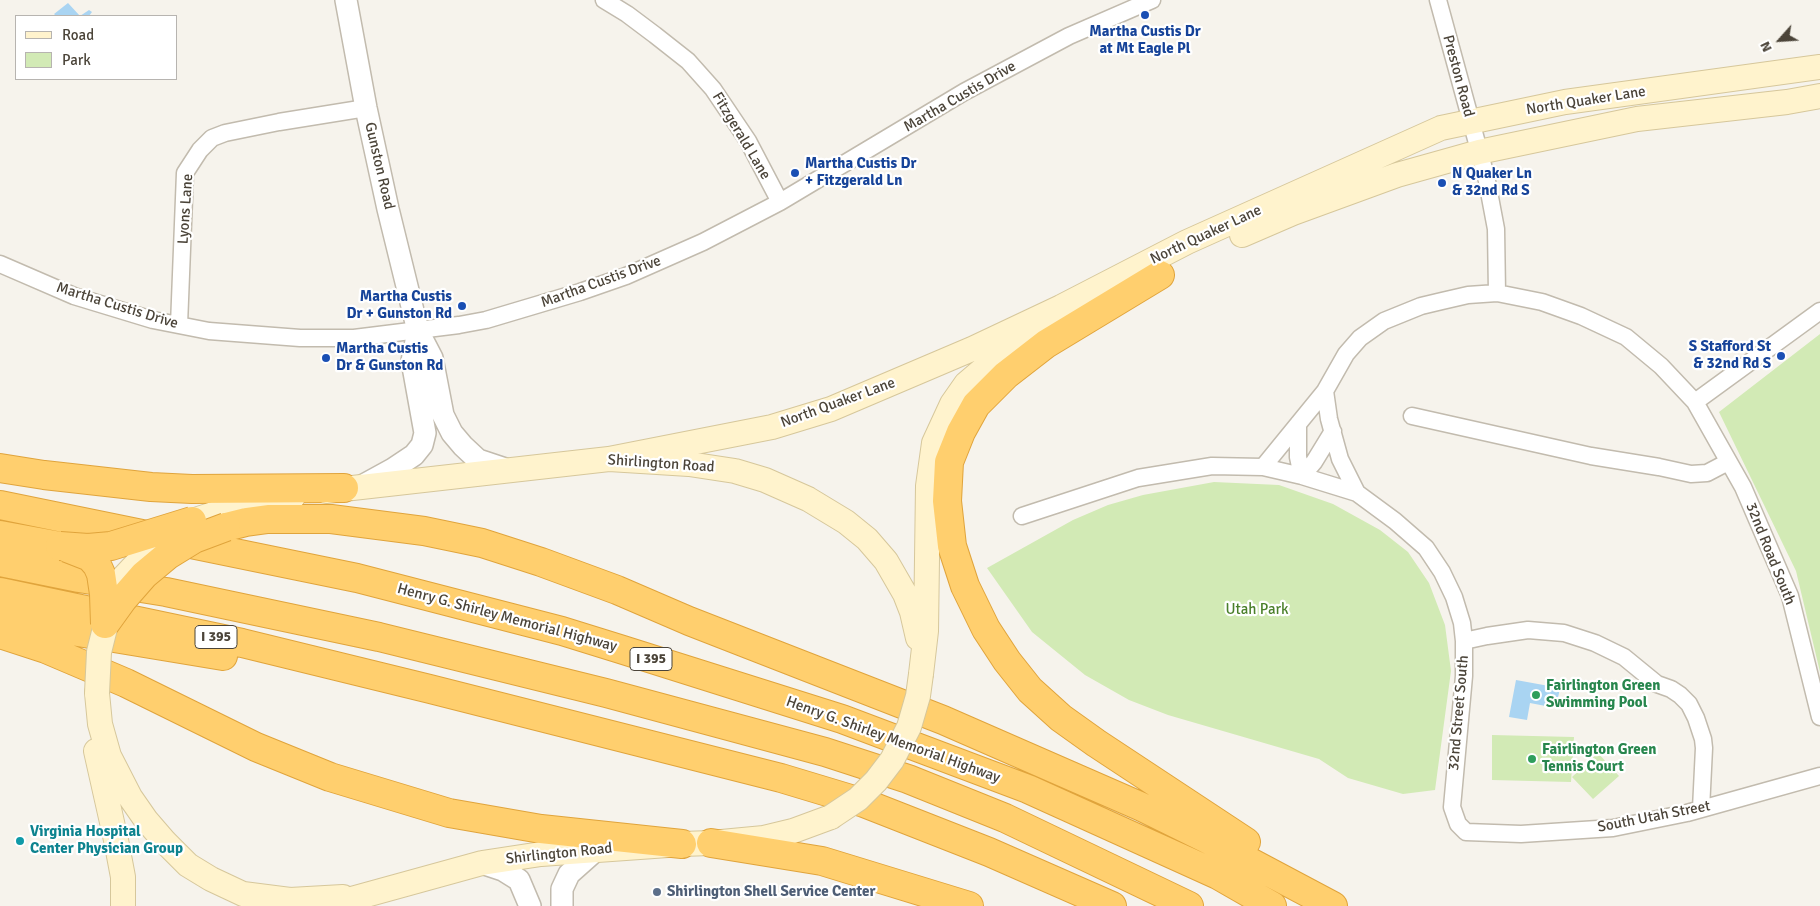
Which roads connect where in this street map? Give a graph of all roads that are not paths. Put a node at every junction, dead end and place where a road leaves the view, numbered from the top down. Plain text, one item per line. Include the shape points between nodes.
1 (346, 0) edge
2 (604, 0) edge
3 (1152, 0) edge
4 (1438, 0) edge
5 (1820, 67) edge
6 (1820, 96) edge
7 (366, 108) junction
8 (1470, 122) junction
9 (1479, 152) junction
10 (780, 202) junction
11 (0, 264) edge
12 (1160, 275) junction
13 (1497, 293) junction
14 (1820, 311) edge
15 (179, 325) junction
16 (418, 331) junction
17 (1325, 391) junction
18 (1695, 402) junction
19 (1412, 416) dead end
20 (1298, 424) junction
21 (1332, 431) junction
22 (609, 459) junction
23 (1728, 462) junction
24 (1263, 467) junction
25 (0, 468) edge
26 (508, 470) junction
27 (1302, 476) junction
28 (352, 488) junction
29 (1357, 493) junction
30 (0, 505) edge
31 (1022, 516) dead end
32 (192, 521) junction
33 (0, 535) edge
34 (60, 546) junction
35 (0, 562) edge
36 (0, 592) edge
37 (0, 619) edge
38 (105, 624) junction
39 (0, 634) edge
40 (1464, 641) junction
41 (921, 674) junction
42 (430, 688) junction
43 (97, 693) junction
44 (1820, 717) edge
45 (1820, 776) edge
46 (1700, 809) junction
47 (1458, 824) joint
48 (711, 843) junction
49 (682, 844) junction
50 (596, 850) junction
51 (482, 863) junction
52 (357, 896) junction
53 (123, 906) edge
54 (326, 906) edge
55 (530, 906) edge
56 (562, 906) edge
57 (969, 906) edge
58 (1112, 906) edge
59 (1189, 906) edge
60 (1272, 906) edge
61 (1333, 906) edge
62 (1343, 906) edge

1 - 7 street, Gunston Road
2 - 10 street, Fitzgerald Lane via 655,35 688,62 713,89 748,141
3 - 10 street, Martha Custis Drive via 1069,36 964,92
4 - 8 street, Preston Road
5 - 8 main road, North Quaker Lane via 1565,102
6 - 9 main road, North Quaker Lane via 1637,119
7 - 15 street, Lyons Lane via 225,133 212,138 200,150 185,173
7 - 16 street, Gunston Road
8 - 9 street, Preston Road
8 - 22 main road, North Quaker Lane via 1441,128 1187,242 972,349 831,409 772,428
9 - 12 main road, North Quaker Lane via 1397,176 1293,213
9 - 13 street via 1496,229
10 - 16 street, Martha Custis Drive via 671,257 580,292 486,320
11 - 15 street, Martha Custis Drive via 74,296
12 - 41 main road, North Quaker Lane via 1026,341 993,361 966,384 952,404 934,444 928,486 926,631
12 - 62 highway via 1046,344 1006,375 976,405 949,462 947,500 952,546 965,586 986,629 1030,690 1096,743
13 - 17 street, 32nd Road South via 1442,300 1384,321 1360,338 1346,354
13 - 18 street, 32nd Road South via 1542,302 1626,337 1661,366
14 - 18 street
15 - 16 street, Martha Custis Drive via 209,331 300,338 354,338
16 - 26 street, Gunston Road via 432,358 443,415 452,432 478,460
16 - 28 street, Gunston Road via 412,361 425,433 422,445 400,464
17 - 20 street, 32nd Road South
17 - 21 street, 32nd Street South
18 - 23 street, 32nd Road South
19 - 23 street via 1591,456 1691,474 1707,473
20 - 24 street, 32nd Road South
20 - 27 street via 1298,457
21 - 27 street
21 - 29 street, 32nd Street South via 1340,459
22 - 26 main road, Shirlington Road
22 - 41 main road, Shirlington Road via 689,464 735,471 808,499 846,522 886,561 905,594 916,631
23 - 44 street, 32nd Road South via 1743,487 1790,596
24 - 27 street, 32nd Street South
24 - 31 street, 32nd Street South via 1212,466 1138,478
25 - 28 highway via 151,487
26 - 28 main road, Shirlington Road
27 - 29 street, 32nd Street South
28 - 32 main road, Shirlington Road via 229,509
29 - 40 street, 32nd Street South via 1395,520 1426,548 1454,597
30 - 60 highway, Henry G. Shirley Memorial Highway / I 395 via 357,578 553,628 630,652 842,719 1028,789 1218,875
32 - 34 highway, bridge via 111,546
32 - 38 main road, Shirlington Road, bridge via 155,546 123,578
33 - 34 highway
34 - 38 highway, bridge via 90,557 97,564 104,594
35 - 59 highway via 166,592 379,637 826,752 908,779 1005,818
36 - 42 highway, I 395 via 242,643
37 - 42 highway
38 - 43 main road, Shirlington Road, bridge via 99,652
38 - 61 highway, bridge via 123,598 168,555 194,539 246,522 331,519 424,531 482,544 541,562 943,720 1142,807
39 - 49 highway via 46,649 126,683 256,746 330,777 449,813 541,829
40 - 46 street via 1528,630 1564,633 1624,657 1657,684 1680,695 1689,704 1703,739
40 - 47 street, 32nd Street South via 1464,676 1452,797
41 - 48 main road, Shirlington Road, bridge via 909,727 892,760 858,798 830,817 793,831 764,838
42 - 58 highway, I 395 via 781,778 864,803 989,852
43 - 52 main road, Shirlington Road via 100,724 109,756 130,797 164,842 188,864 242,894 290,900
43 - 53 main road via 90,721 123,877
45 - 46 street, South Utah Street
46 - 47 street, South Utah Street via 1614,828 1556,833 1473,833 1466,832
48 - 49 main road, Shirlington Road
48 - 57 highway via 822,862
49 - 50 main road, Shirlington Road
50 - 51 main road, Shirlington Road
50 - 56 street via 569,874 562,889
51 - 52 main road, Shirlington Road
51 - 55 street via 519,880
52 - 54 main road, Shirlington Road

